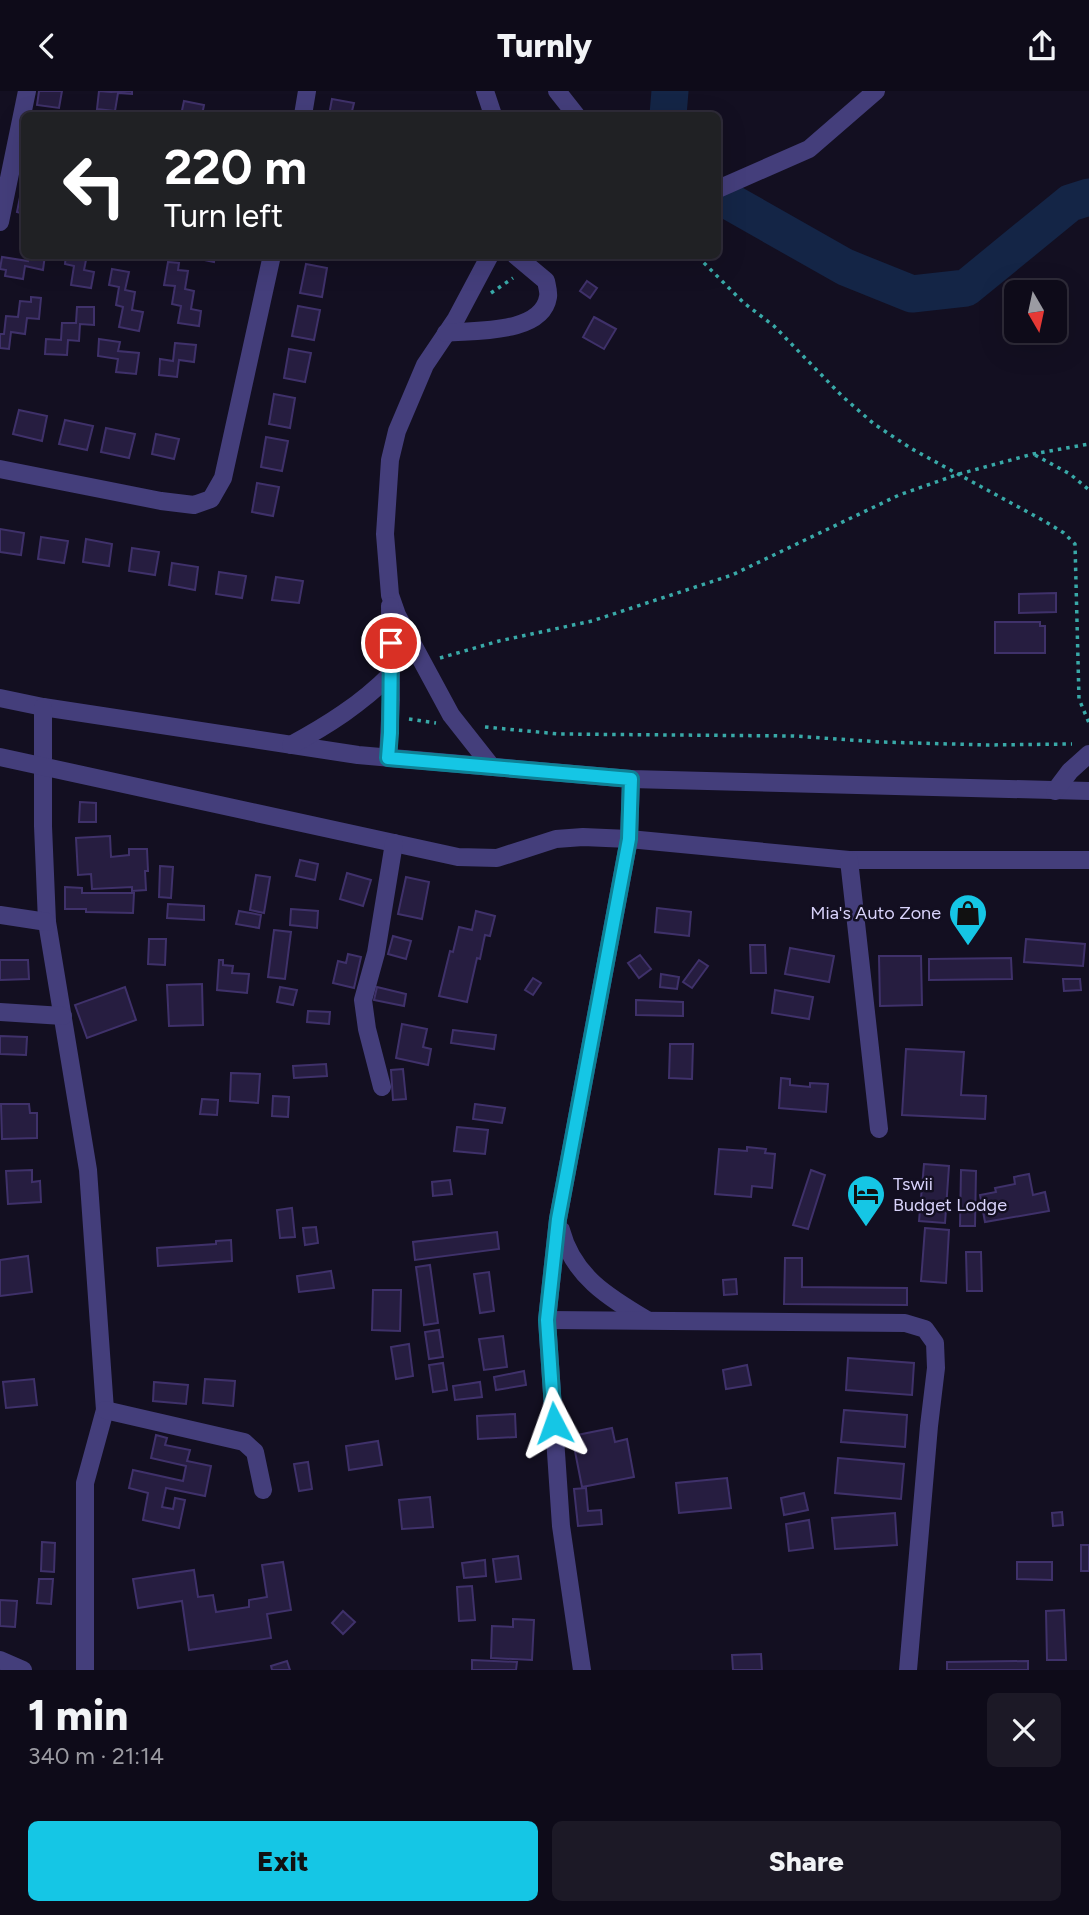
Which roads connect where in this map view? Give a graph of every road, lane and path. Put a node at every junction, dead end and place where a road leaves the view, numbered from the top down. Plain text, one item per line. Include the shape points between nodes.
1 (27, 91) edge
2 (307, 91) edge
3 (485, 91) edge
4 (556, 91) edge
5 (876, 91) edge
6 (23, 112) edge
7 (304, 112) edge
8 (493, 112) edge
9 (574, 112) edge
10 (21, 120) edge
11 (721, 188) edge
12 (0, 222) edge
13 (271, 259) edge
14 (488, 259) edge
15 (703, 259) edge
16 (522, 261) edge
17 (487, 296) dead end
18 (446, 333) junction
19 (1089, 445) edge
20 (1033, 454) junction
21 (0, 469) edge
22 (959, 474) junction
23 (1089, 490) edge
24 (390, 596) junction
25 (424, 663) junction
26 (391, 674) junction
27 (0, 698) edge
28 (43, 707) junction
29 (391, 715) junction
30 (1089, 723) edge
31 (459, 725) junction
32 (291, 745) junction
33 (1083, 749) edge
34 (0, 757) edge
35 (388, 758) junction
36 (44, 765) junction
37 (492, 767) junction
38 (631, 779) junction
39 (1055, 791) junction
40 (1089, 791) edge
41 (629, 839) junction
42 (394, 843) junction
43 (849, 860) junction
44 (1089, 860) edge
45 (0, 915) edge
46 (47, 922) junction
47 (0, 1012) edge
48 (63, 1016) junction
49 (382, 1087) dead end
50 (879, 1129) dead end
51 (558, 1219) junction
52 (547, 1320) junction
53 (649, 1321) junction
54 (105, 1410) junction
55 (263, 1490) dead end
56 (0, 1660) edge
57 (23, 1670) edge
58 (85, 1670) edge
59 (582, 1670) edge
60 (908, 1670) edge

1 - 6 street
2 - 7 street
3 - 8 street
4 - 9 street
5 - 11 street via 809,149
10 - 12 street
13 - 21 street via 223,478 211,499 194,505 161,501
14 - 18 street
15 - 22 path via 874,423
16 - 17 path
16 - 18 street via 546,281 548,297 536,318 520,325
18 - 24 street via 409,399 390,460 385,534
19 - 20 path
20 - 22 path
20 - 23 path
22 - 25 path via 899,495 732,575 592,621
22 - 30 path via 1046,521 1075,544 1079,699
24 - 25 street
24 - 26 street
25 - 31 street
26 - 29 street
26 - 32 street via 366,699
27 - 28 street
28 - 32 street
28 - 36 street
29 - 31 path
29 - 35 street
31 - 33 path via 559,734 782,736
31 - 37 street
32 - 35 street
33 - 39 street
34 - 36 street
35 - 37 street
36 - 42 street
36 - 46 street
37 - 38 street
38 - 39 street
38 - 41 street
39 - 40 street
41 - 42 street via 556,839 497,858 475,859
41 - 43 street
41 - 51 street
42 - 49 street via 376,953 363,1000
43 - 44 street
43 - 50 street
45 - 46 street
46 - 48 street
47 - 48 street
48 - 54 street via 88,1170
51 - 52 street
51 - 53 street via 566,1249 589,1282
52 - 53 street
52 - 59 street via 561,1526
53 - 60 street via 905,1323 925,1329 935,1343 936,1367
54 - 55 street via 244,1442 255,1452
54 - 58 street via 85,1483
56 - 57 street

